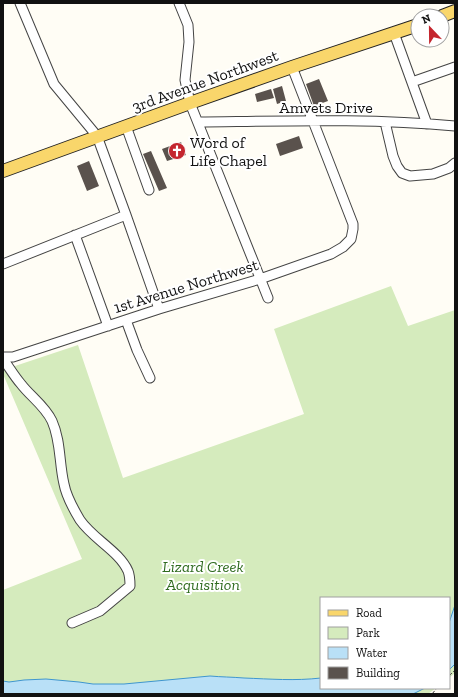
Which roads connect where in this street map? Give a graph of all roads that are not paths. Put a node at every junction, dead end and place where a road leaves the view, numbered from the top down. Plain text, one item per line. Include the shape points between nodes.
1 (20, 3) edge
2 (179, 3) edge
3 (410, 28) edge
4 (394, 33) junction
5 (292, 67) junction
6 (455, 67) edge
7 (412, 82) junction
8 (190, 102) junction
9 (312, 121) junction
10 (198, 122) junction
11 (385, 122) junction
12 (427, 124) junction
13 (126, 126) junction
14 (455, 126) edge
15 (97, 136) junction
16 (455, 163) edge
17 (3, 171) edge
18 (149, 190) dead end
19 (126, 215) junction
20 (75, 235) junction
21 (3, 264) edge
22 (260, 279) junction
23 (268, 298) dead end
24 (159, 309) junction
25 (126, 320) junction
26 (108, 326) junction
27 (3, 358) edge
28 (150, 378) dead end
29 (72, 623) dead end

1 - 15 street via 54,84
2 - 8 street via 188,24 185,80
3 - 4 main road, 3rd Avenue Northwest
4 - 5 main road, 3rd Avenue Northwest
4 - 7 street
5 - 8 main road, 3rd Avenue Northwest
5 - 9 street, 1st Avenue Northwest
6 - 7 street
7 - 12 street
8 - 10 street
8 - 13 main road, 3rd Avenue Northwest
9 - 10 street, Amvets Drive
9 - 11 street, Amvets Drive
9 - 22 street, 1st Avenue Northwest via 353,224 353,234 343,247 331,254
10 - 22 street
11 - 12 street, Amvets Drive
11 - 16 street via 393,156 402,173 410,176 433,174
12 - 14 street, Amvets Drive
13 - 15 main road, 3rd Avenue Northwest
13 - 18 street
15 - 17 main road, 3rd Avenue Northwest
15 - 19 street
19 - 20 street
19 - 24 street
20 - 21 street
20 - 26 street
22 - 23 street
22 - 24 street, 1st Avenue Northwest
24 - 25 street, 1st Avenue Northwest
25 - 26 street, 1st Avenue Northwest
25 - 28 street
26 - 27 street, 1st Avenue Northwest
27 - 29 street via 51,419 57,434 64,485 80,519 88,530 119,558 130,578 130,586 100,611

